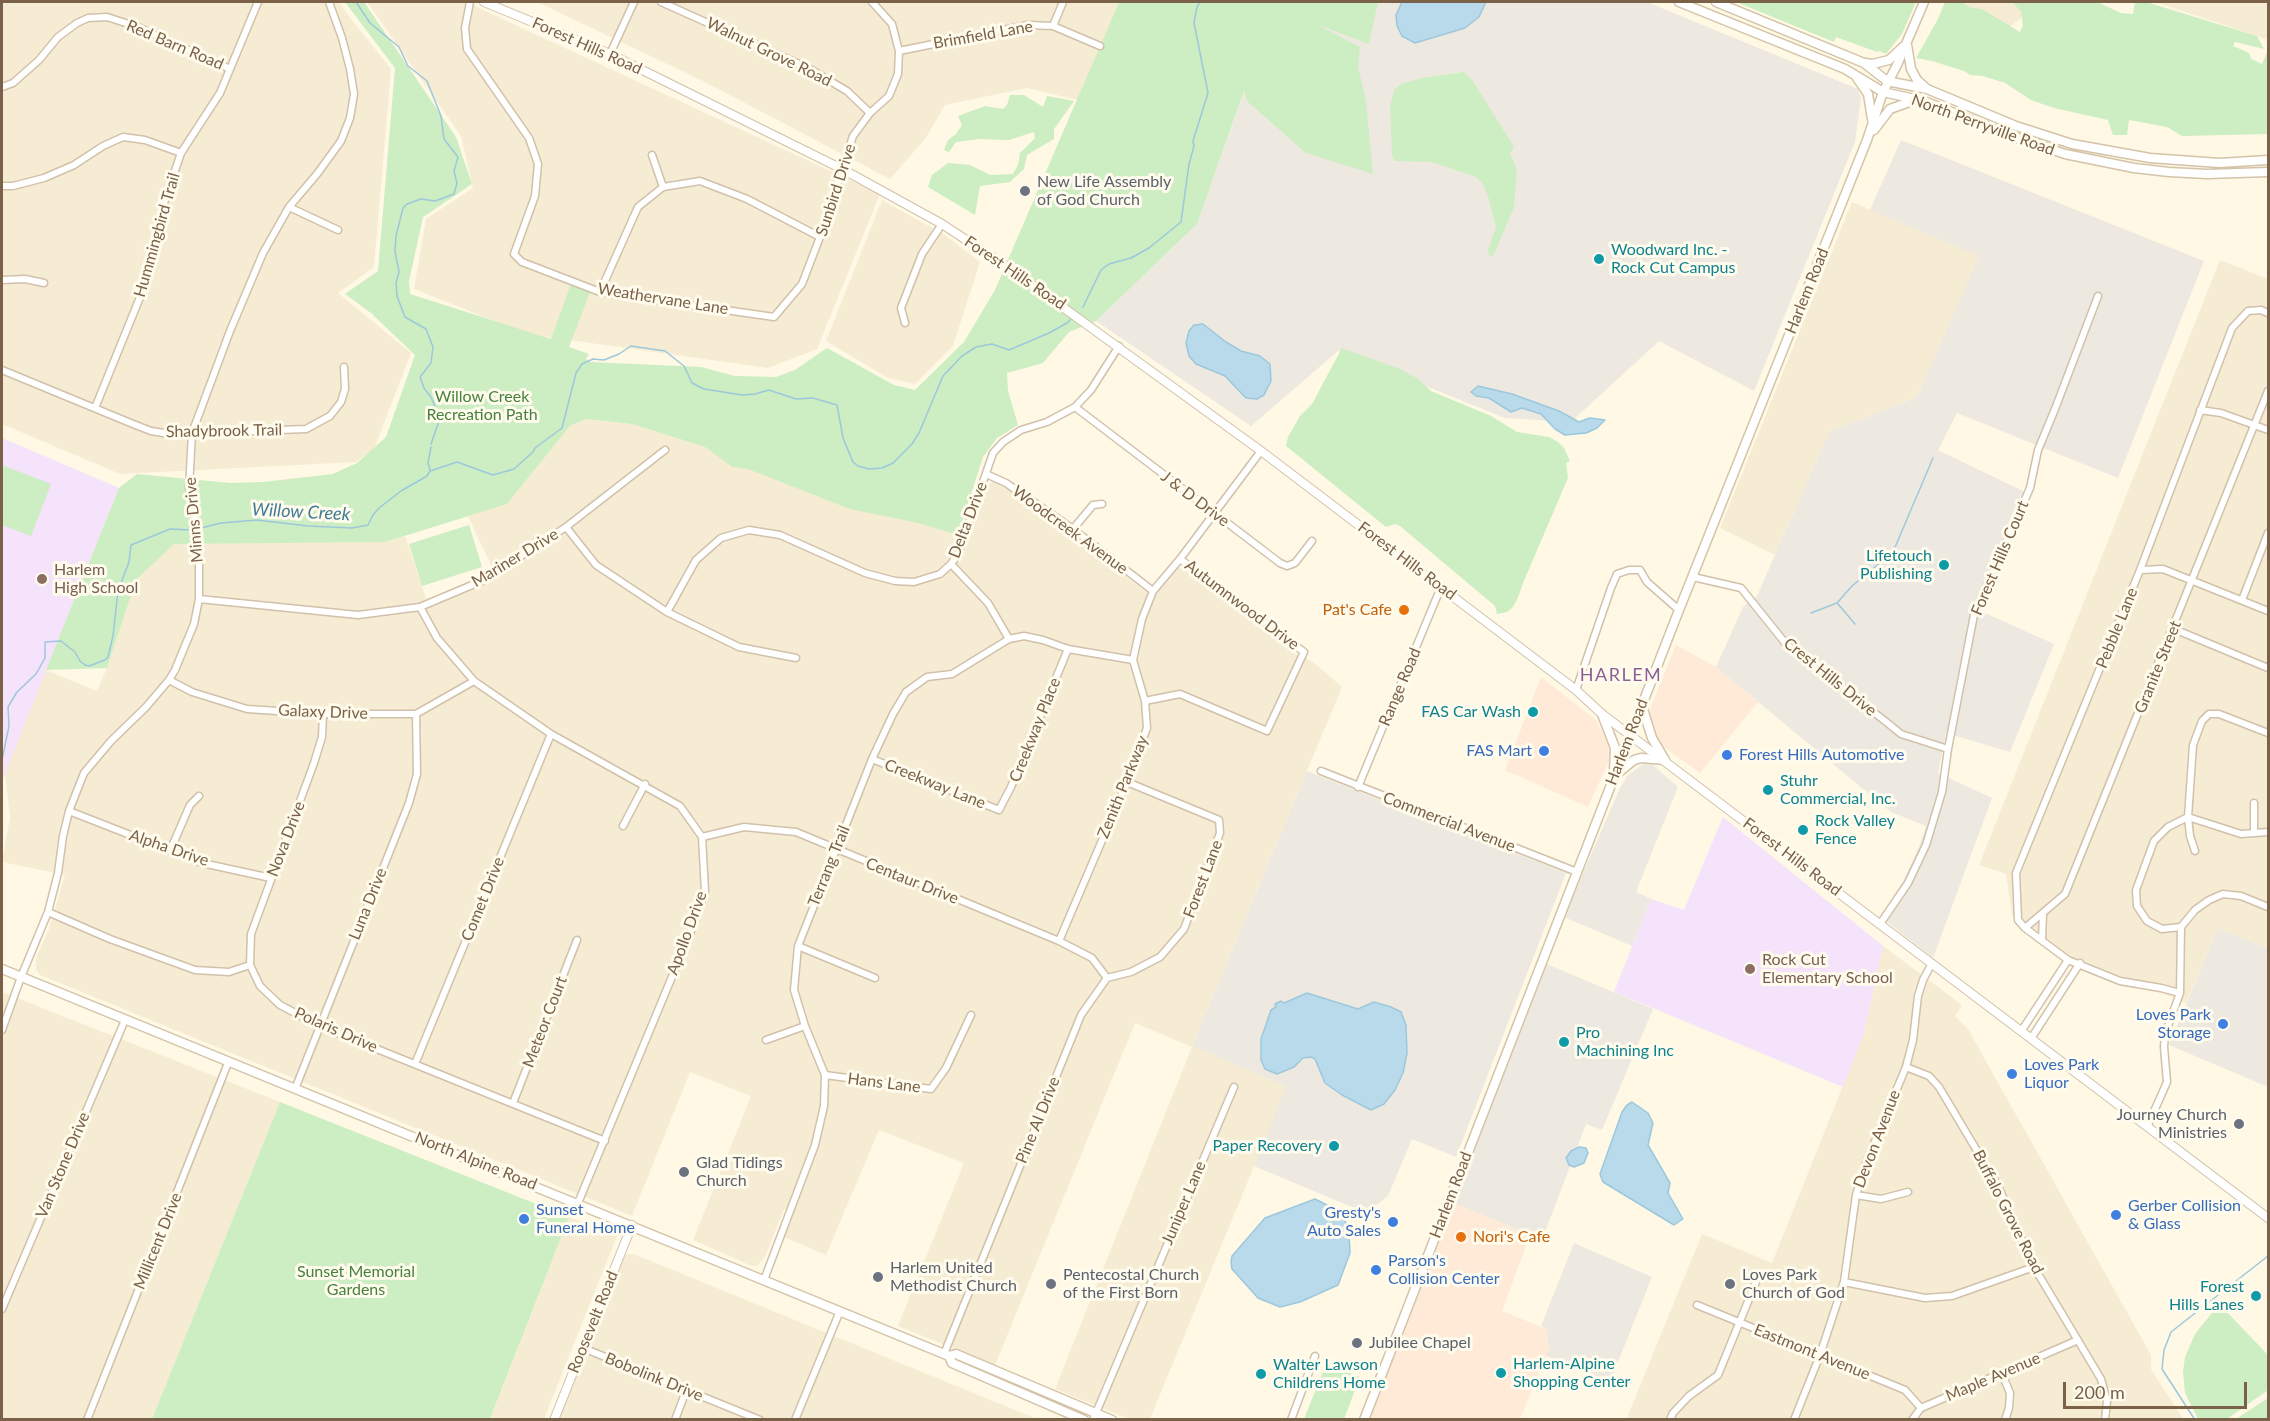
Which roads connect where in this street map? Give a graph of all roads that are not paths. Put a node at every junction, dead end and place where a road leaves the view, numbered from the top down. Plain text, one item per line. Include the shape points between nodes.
1 (258, 2) edge
2 (329, 2) edge
3 (470, 2) edge
4 (484, 2) edge
5 (634, 2) edge
6 (661, 2) edge
7 (873, 2) edge
8 (1063, 2) edge
9 (1679, 2) edge
10 (1716, 2) edge
11 (1924, 2) edge
12 (1053, 26) junction
13 (1907, 42) junction
14 (1100, 46) dead end
15 (899, 51) junction
16 (609, 54) junction
17 (1864, 63) junction
18 (230, 69) junction
19 (1845, 69) junction
20 (1887, 81) junction
21 (2, 87) edge
22 (1927, 89) junction
23 (1883, 92) junction
24 (1924, 100) junction
25 (870, 113) junction
26 (1867, 140) junction
27 (181, 153) junction
28 (652, 155) dead end
29 (2268, 160) edge
30 (844, 170) junction
31 (2268, 172) edge
32 (2, 186) edge
33 (663, 187) junction
34 (289, 207) junction
35 (942, 224) junction
36 (338, 230) dead end
37 (820, 237) junction
38 (2, 280) edge
39 (44, 283) dead end
40 (600, 292) junction
41 (2098, 296) dead end
42 (2268, 313) edge
43 (774, 317) joint
44 (904, 323) dead end
45 (1119, 346) junction
46 (344, 367) dead end
47 (2, 370) edge
48 (2268, 391) edge
49 (1075, 407) junction
50 (95, 408) junction
51 (2200, 410) junction
52 (2255, 425) junction
53 (2268, 430) edge
54 (192, 433) junction
55 (665, 450) dead end
56 (1261, 451) junction
57 (986, 474) junction
58 (1102, 504) dead end
59 (1214, 514) junction
60 (566, 527) junction
61 (1072, 529) junction
62 (2268, 533) edge
63 (1312, 541) dead end
64 (1180, 559) junction
65 (951, 564) junction
66 (2140, 570) junction
67 (1692, 577) junction
68 (2193, 580) junction
69 (1441, 587) junction
70 (1152, 591) junction
71 (199, 599) junction
72 (2242, 600) junction
73 (420, 607) junction
74 (1679, 610) junction
75 (2268, 611) edge
76 (667, 612) junction
77 (2174, 629) junction
78 (1009, 639) junction
79 (1068, 649) junction
80 (795, 658) dead end
81 (1133, 660) junction
82 (2268, 668) edge
83 (169, 680) junction
84 (474, 681) junction
85 (1576, 690) junction
86 (1145, 701) junction
87 (1641, 706) junction
88 (323, 714) junction
89 (416, 714) junction
90 (1602, 714) junction
91 (2268, 733) edge
92 (551, 734) junction
93 (1631, 734) junction
94 (1948, 749) junction
95 (872, 759) junction
96 (1665, 760) junction
97 (1321, 771) dead end
98 (1614, 778) junction
99 (1127, 782) junction
100 (645, 784) junction
101 (1358, 787) junction
102 (199, 796) dead end
103 (2254, 803) dead end
104 (999, 810) joint
105 (69, 811) junction
106 (2188, 817) junction
107 (624, 826) dead end
108 (2268, 832) edge
109 (2254, 833) junction
110 (702, 837) junction
111 (170, 850) junction
112 (836, 850) junction
113 (2195, 851) dead end
114 (1577, 872) junction
115 (271, 878) junction
116 (2268, 907) edge
117 (48, 912) junction
118 (2043, 914) junction
119 (1880, 924) junction
120 (2181, 927) junction
121 (2025, 928) junction
122 (577, 940) dead end
123 (2042, 940) junction
124 (1059, 941) junction
125 (798, 946) junction
126 (2068, 960) junction
127 (1932, 963) junction
128 (2080, 963) junction
129 (250, 965) junction
130 (2, 969) edge
131 (21, 977) junction
132 (875, 978) dead end
133 (1107, 978) junction
134 (2180, 993) junction
135 (971, 1015) dead end
136 (125, 1020) junction
137 (320, 1026) junction
138 (805, 1026) junction
139 (2, 1030) edge
140 (2022, 1030) junction
141 (2032, 1037) junction
142 (766, 1040) dead end
143 (228, 1063) junction
144 (416, 1064) junction
145 (1906, 1067) junction
146 (825, 1075) junction
147 (1234, 1087) dead end
148 (295, 1089) junction
149 (513, 1103) junction
150 (2148, 1125) junction
151 (605, 1140) junction
152 (1908, 1192) dead end
153 (1856, 1195) junction
154 (578, 1203) junction
155 (2268, 1218) edge
156 (632, 1226) junction
157 (2034, 1267) junction
158 (1758, 1277) dead end
159 (764, 1280) junction
160 (1844, 1282) junction
161 (1698, 1305) dead end
162 (2, 1310) edge
163 (840, 1311) junction
164 (1741, 1323) junction
165 (2078, 1340) junction
166 (583, 1348) junction
167 (947, 1355) junction
168 (1820, 1355) junction
169 (1315, 1356) dead end
170 (2002, 1374) junction
171 (686, 1391) junction
172 (1921, 1408) junction
173 (1094, 1416) edge
174 (87, 1419) edge
175 (554, 1419) edge
176 (675, 1419) edge
177 (760, 1419) edge
178 (795, 1419) edge
179 (1084, 1419) edge
180 (1112, 1419) edge
181 (1291, 1419) edge
182 (1364, 1419) edge
183 (1670, 1419) edge
184 (1794, 1419) edge
185 (1912, 1419) edge
186 (2005, 1419) edge
187 (2105, 1419) edge

1 - 18 street, Hummingbird Trail
2 - 34 street, Minns Drive via 350,69 354,94 350,118 341,141
3 - 40 street, Weathervane Lane via 465,28 467,49 529,138 538,164 535,196 514,254 522,262
4 - 16 street, Forest Hills Road
5 - 16 street
6 - 25 street, Walnut Grove Road via 808,68 847,91
7 - 15 street, Sunbird Drive via 892,24
8 - 12 street
9 - 19 main road, North Perryville Road
10 - 17 main road, North Perryville Road
11 - 13 main road, Harlem Road
12 - 14 street, Brimfield Lane
12 - 15 street, Brimfield Lane via 1028,25
13 - 17 main road via 1889,60
13 - 20 main road, Harlem Road
13 - 22 main road via 1911,69
15 - 25 street, Sunbird Drive via 898,74 889,96
16 - 30 street, Forest Hills Road
17 - 20 main road, North Perryville Road
18 - 21 street, Red Barn Road via 138,27 107,17 88,18 58,37 30,68
18 - 27 street, Hummingbird Trail via 220,93
19 - 23 main road, North Perryville Road
19 - 26 main road via 1868,94 1873,120
20 - 22 main road, North Perryville Road
20 - 23 main road, Harlem Road
22 - 29 main road, North Perryville Road via 2016,126 2072,144 2150,158 2219,163
23 - 24 main road, North Perryville Road
23 - 26 main road, Harlem Road
24 - 26 main road via 1908,101 1890,109
24 - 31 main road, North Perryville Road via 2026,142 2097,161 2169,172
25 - 30 street, Sunbird Drive via 853,136
26 - 67 main road, Harlem Road
27 - 32 street via 123,137 44,178
27 - 50 street, Hummingbird Trail via 164,203 145,285
28 - 33 street
30 - 35 street, Forest Hills Road
30 - 37 street, Sunbird Drive
33 - 37 street via 700,181 747,199
33 - 40 street via 638,207
34 - 36 street
34 - 54 street, Minns Drive via 259,263
35 - 44 street via 922,254 901,308
35 - 45 street, Forest Hills Road
37 - 43 street, Sunbird Drive via 802,284
38 - 39 street
40 - 43 street, Weathervane Lane
41 - 94 street, Forest Hills Court via 2038,450 2030,488 1974,615
42 - 51 street, Pebble Lane via 2248,311 2232,328
45 - 49 street, Delta Drive via 1091,390
45 - 56 street, Forest Hills Road
46 - 54 street, Shadybrook Trail via 341,402 330,416 306,429
47 - 50 street, Shadybrook Trail
48 - 52 street, Granite Street
49 - 57 street, Delta Drive via 1003,442 993,453
49 - 59 street, J & D Drive
50 - 54 street, Shadybrook Trail via 152,431
51 - 52 street
51 - 66 street, Pebble Lane
52 - 53 street
52 - 68 street, Granite Street
54 - 71 street, Minns Drive via 189,488 198,538
55 - 60 street, Mariner Drive
56 - 59 street, Zenith Parkway
56 - 69 street, Forest Hills Road
57 - 61 street, Woodcreek Avenue via 1006,483
57 - 65 street, Delta Drive
58 - 61 street via 1093,505
59 - 63 street, J & D Drive via 1287,566 1296,563
59 - 64 street, Zenith Parkway
60 - 73 street, Mariner Drive via 484,580
60 - 76 street via 596,565
61 - 70 street, Woodcreek Avenue
62 - 72 street
64 - 70 street, Zenith Parkway
64 - 86 street, Autumnwood Drive via 1304,652 1267,730 1180,694
65 - 76 street, Delta Drive via 940,574 923,580 895,581 866,573 780,535 749,530 721,538 696,560
65 - 78 street via 988,603
66 - 68 street via 2163,569
66 - 121 street, Pebble Lane via 2016,873 2018,920
67 - 74 main road, Harlem Road
67 - 94 street, Crest Hills Drive via 1741,588 1786,644 1877,716 1901,734
68 - 72 street
68 - 77 street, Granite Street
69 - 85 street, Forest Hills Road
69 - 101 street, Range Road
70 - 81 street, Zenith Parkway
71 - 73 street, Mariner Drive via 358,615
71 - 83 street, Minns Drive via 194,624
72 - 75 street
73 - 84 street via 437,638
74 - 85 street via 1647,582 1640,570 1617,574
74 - 87 main road, Harlem Road
76 - 80 street via 739,647
77 - 82 street
77 - 118 street, Granite Street via 2065,894
78 - 79 street via 1024,636
78 - 95 street, Terrang Trail via 952,674 927,677 906,692
79 - 81 street
79 - 104 street, Creekway Place
81 - 86 street, Zenith Parkway
83 - 88 street, Galaxy Drive via 192,692 247,709
83 - 105 street, Minns Drive via 84,773
84 - 89 street, Galaxy Drive
84 - 92 street
85 - 90 street, Forest Hills Road
86 - 99 street, Zenith Parkway via 1147,728
87 - 93 main road, Harlem Road
87 - 96 main road
88 - 89 street, Galaxy Drive
88 - 115 street, Nova Drive via 322,737 314,763
89 - 137 street, Luna Drive via 417,774 409,803
90 - 93 street, Forest Hills Road
90 - 98 main road via 1615,748
91 - 106 street via 2219,714 2209,714 2202,721 2193,745
92 - 100 street
92 - 144 street, Comet Drive
93 - 96 street, Forest Hills Road
93 - 98 main road, Harlem Road
94 - 119 street, Forest Hills Court via 1942,792 1926,845 1908,883
95 - 104 street, Creekway Lane
95 - 112 street, Terrang Trail
96 - 98 main road via 1634,760
96 - 119 street, Forest Hills Road
97 - 101 street, Commercial Avenue
98 - 114 main road, Harlem Road
99 - 124 street, Zenith Parkway
99 - 133 street, Forest Lane via 1219,820 1220,833 1184,929 1160,957 1131,972
100 - 107 street
100 - 110 street via 680,806
101 - 114 street, Commercial Avenue
102 - 111 street via 190,805
103 - 109 street
105 - 111 street, Alpha Drive
105 - 117 street, Minns Drive
106 - 109 street via 2241,834
106 - 113 street
106 - 120 street via 2168,827 2154,841 2136,890 2137,906 2147,921 2162,929
108 - 109 street
110 - 112 street, Centaur Drive via 744,828 796,832
110 - 151 street, Apollo Drive via 705,891
111 - 115 street, Alpha Drive via 202,863
112 - 124 street, Centaur Drive
112 - 125 street, Terrang Trail
114 - 182 main road, Harlem Road
115 - 129 street, Nova Drive via 251,934
116 - 120 street via 2241,896 2223,894 2202,905
117 - 129 street via 195,970 229,972
117 - 131 street, Minns Drive
118 - 121 street, Granite Street
118 - 123 street
119 - 127 street, Forest Hills Road
120 - 134 street
121 - 123 street
122 - 149 street, Meteor Court
123 - 126 street
124 - 133 street, Centaur Drive via 1092,958
125 - 132 street
125 - 138 street, Terrang Trail via 794,990
126 - 128 street
126 - 140 street
127 - 140 street, Forest Hills Road
127 - 145 street, Devon Avenue via 1917,996
128 - 134 street via 2121,981
128 - 141 street
129 - 137 street, Polaris Drive via 260,986 280,1005
130 - 131 main road, North Alpine Road
131 - 136 main road, North Alpine Road
131 - 139 street, Minns Drive
133 - 167 street, Pine Al Drive via 1081,1015
134 - 150 street via 2164,1047 2167,1082
135 - 146 street, Hans Lane via 946,1068 931,1089
136 - 143 main road, North Alpine Road
136 - 162 street, Van Stone Drive
137 - 144 street, Polaris Drive
137 - 148 street, Luna Drive
138 - 142 street
138 - 146 street, Terrang Trail
140 - 141 street, Forest Hills Road
141 - 150 street, Forest Hills Road
143 - 148 main road, North Alpine Road
143 - 174 street, Millicent Drive
144 - 149 street, Polaris Drive
145 - 153 street, Devon Avenue
145 - 157 street, Buffalo Grove Road via 1929,1076 1939,1087 1998,1186
146 - 159 street, Terrang Trail via 824,1106 815,1144
147 - 173 street, Juniper Lane
148 - 154 main road, North Alpine Road
149 - 151 street, Polaris Drive
150 - 155 street, Forest Hills Road
151 - 154 street, Apollo Drive
152 - 153 street via 1881,1199
153 - 160 street, Devon Avenue
154 - 156 main road, North Alpine Road
156 - 159 main road, North Alpine Road
156 - 166 street, Roosevelt Road
157 - 160 street via 1952,1296 1925,1298
157 - 165 street, Buffalo Grove Road
158 - 164 street
159 - 163 main road, North Alpine Road
160 - 168 street, Devon Avenue
161 - 164 street, Eastmont Avenue
163 - 167 main road, North Alpine Road
163 - 178 street
164 - 168 street, Eastmont Avenue
164 - 183 street via 1718,1375 1689,1396
165 - 170 street, Maple Avenue
165 - 187 street, Buffalo Grove Road via 2101,1379 2107,1401
166 - 171 street, Bobolink Drive
166 - 175 street, Roosevelt Road
167 - 173 main road, North Alpine Road via 956,1354
167 - 179 main road, North Alpine Road via 952,1364
168 - 172 street, Eastmont Avenue via 1905,1390
168 - 184 street, Devon Avenue
169 - 181 street
170 - 172 street, Maple Avenue
170 - 186 street via 2010,1393
171 - 176 street
171 - 177 street, Bobolink Drive
172 - 185 street, Maple Avenue
173 - 180 main road, North Alpine Road

